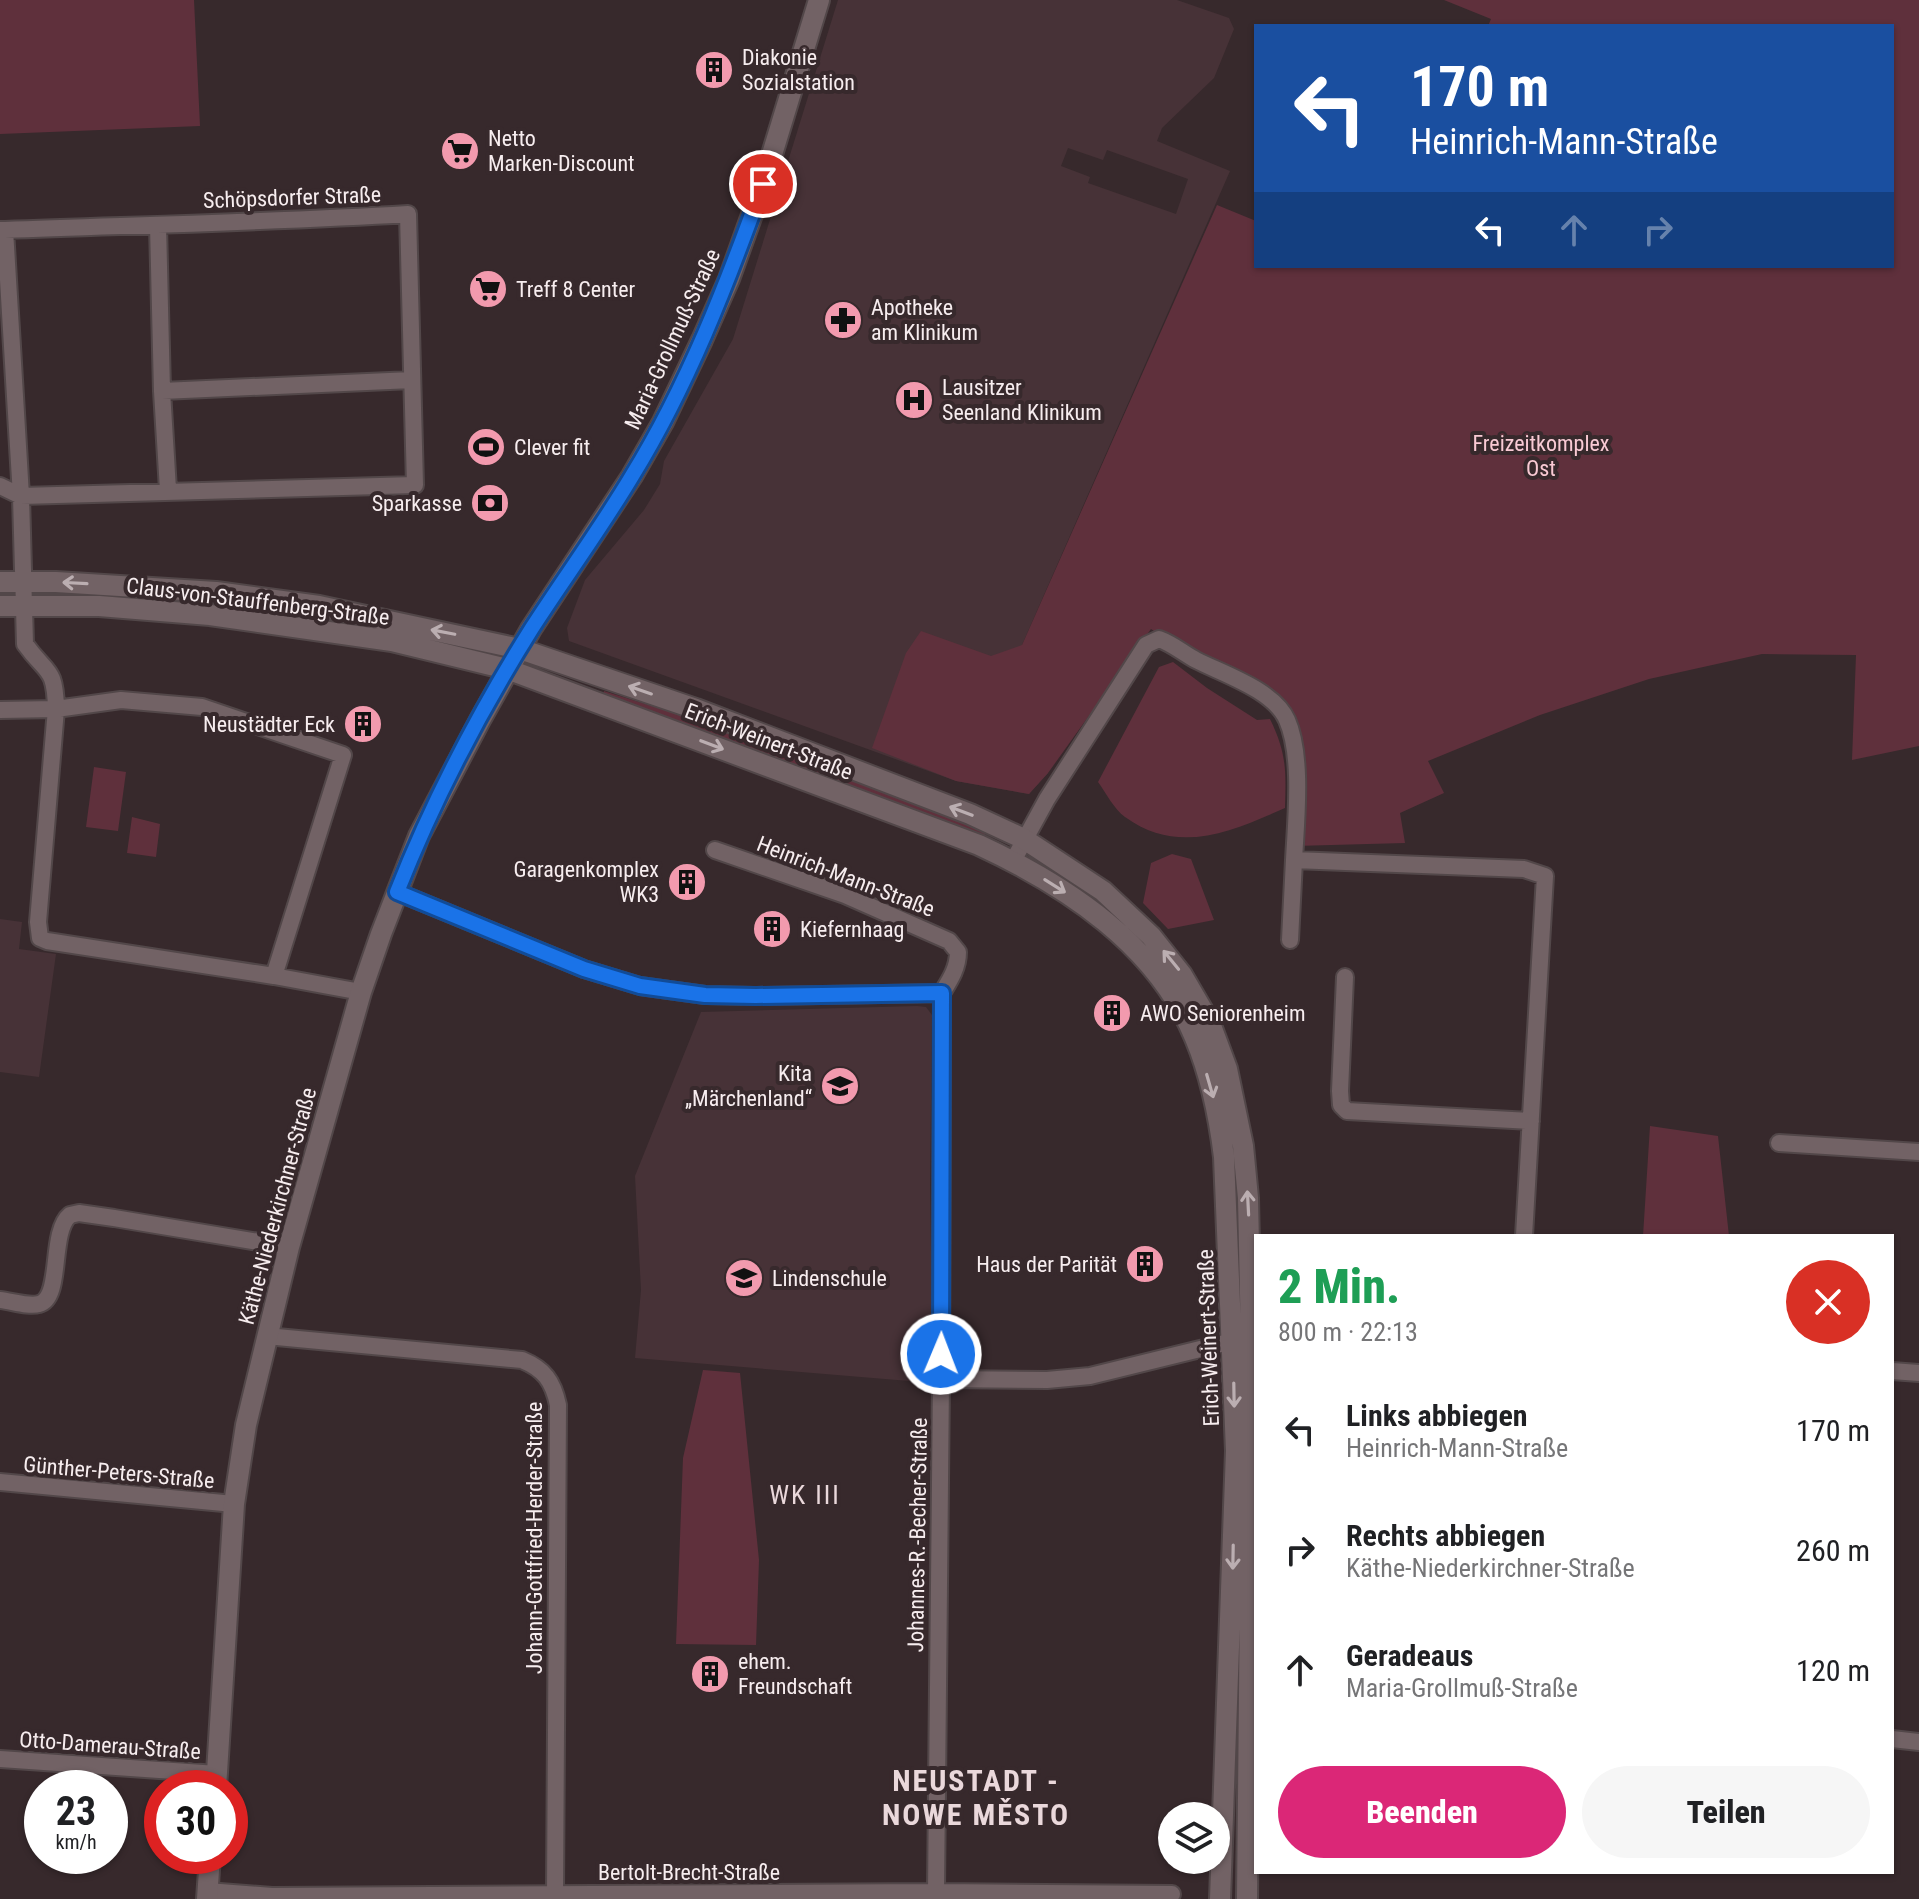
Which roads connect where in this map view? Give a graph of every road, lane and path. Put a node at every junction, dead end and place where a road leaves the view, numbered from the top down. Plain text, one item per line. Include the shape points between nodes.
1 (819, 0) edge
2 (158, 225) junction
3 (2, 230) edge
4 (412, 380) junction
5 (162, 391) junction
6 (0, 486) edge
7 (168, 490) junction
8 (21, 496) junction
9 (0, 582) edge
10 (23, 582) junction
11 (23, 605) junction
12 (0, 606) edge
13 (520, 649) junction
14 (507, 669) junction
15 (56, 709) junction
16 (0, 710) edge
17 (1024, 839) junction
18 (715, 850) dead end
19 (1294, 860) junction
20 (1013, 861) junction
21 (397, 892) junction
22 (1290, 940) dead end
23 (274, 976) junction
24 (1345, 977) dead end
25 (361, 992) junction
26 (942, 993) junction
27 (1531, 1121) junction
28 (1779, 1143) dead end
29 (1919, 1152) edge
30 (1524, 1234) edge
31 (289, 1247) junction
32 (0, 1300) edge
33 (266, 1336) junction
34 (1247, 1338) edge
35 (1894, 1371) edge
36 (1919, 1373) edge
37 (941, 1379) junction
38 (0, 1482) edge
39 (234, 1504) junction
40 (1894, 1739) edge
41 (1919, 1742) edge
42 (0, 1759) edge
43 (217, 1770) edge
44 (144, 1774) edge
45 (1254, 1847) edge
46 (1248, 1873) junction
47 (209, 1874) edge
48 (936, 1892) junction
49 (555, 1894) junction
50 (1172, 1894) dead end
51 (207, 1895) edge
52 (1220, 1899) edge
53 (1247, 1899) edge

1 - 13 street, Maria-Grollmuß-Straße via 763,184 702,340 632,476
2 - 3 street, Schöpsdorfer Straße
2 - 4 street, Schöpsdorfer Straße via 408,214
2 - 5 street
3 - 8 street, Schöpsdorfer Straße
4 - 5 street
4 - 7 street, Schöpsdorfer Straße via 415,485
5 - 7 street
6 - 8 street
7 - 8 street, Schöpsdorfer Straße
8 - 10 street, Schöpsdorfer Straße
9 - 10 street, Claus-von-Stauffenberg-Straße
10 - 11 street, Schöpsdorfer Straße
13 -> 10 street, Claus-von-Stauffenberg-Straße via 319,606 182,589
11 - 12 street, Claus-von-Stauffenberg-Straße
11 - 14 street, Claus-von-Stauffenberg-Straße via 99,606 290,626 392,641
11 - 15 street, Schöpsdorfer Straße via 25,644 51,672
13 - 14 street, Maria-Grollmuß-Straße
17 -> 13 street, Erich-Weinert-Straße via 696,709
14 -> 20 street, Erich-Weinert-Straße
14 - 21 street, Käthe-Niederkirchner-Straße via 419,836
15 - 16 street
15 - 23 street via 40,938
15 - 23 street via 121,700 202,707 343,755
17 - 19 street via 1146,645 1159,639 1246,683 1287,718 1295,757
17 - 20 street
34 -> 17 street, Erich-Weinert-Straße via 1243,1146 1210,1023 1173,961 1122,906
18 - 26 street, Heinrich-Mann-Straße via 845,895 949,941 958,957
19 - 22 street
19 - 27 street via 1524,869 1545,876
20 -> 34 street, Erich-Weinert-Straße via 1113,927 1167,989 1195,1037 1219,1115
21 - 25 street, Käthe-Niederkirchner-Straße
21 - 26 street via 584,969 640,986 705,995
23 - 25 street
24 - 27 street via 1340,1091 1347,1111
25 - 31 street, Käthe-Niederkirchner-Straße
26 - 37 street, Heinrich-Mann-Straße
27 - 30 street
28 - 29 street
31 - 32 street via 79,1213 60,1226 52,1286 45,1300
31 - 33 street, Käthe-Niederkirchner-Straße
33 - 39 street, Käthe-Niederkirchner-Straße
33 - 49 street, Johann-Gottfried-Herder-Straße via 522,1360 550,1380 558,1405
34 - 37 street via 1090,1376
34 - 46 street, Erich-Weinert-Straße
34 -> 52 street, Erich-Weinert-Straße via 1236,1451
35 - 36 street
37 - 48 street, Johannes-R.-Becher-Straße
38 - 39 street, Günther-Peters-Straße
39 - 43 street, Käthe-Niederkirchner-Straße
40 - 41 street
42 - 44 street, Otto-Damerau-Straße
45 - 46 street, Erich-Weinert-Straße
46 - 53 street, Erich-Weinert-Straße
47 - 51 street
48 - 49 street, Bertolt-Brecht-Straße
48 - 50 street, Bertolt-Brecht-Straße
49 - 51 street, Bertolt-Brecht-Straße

